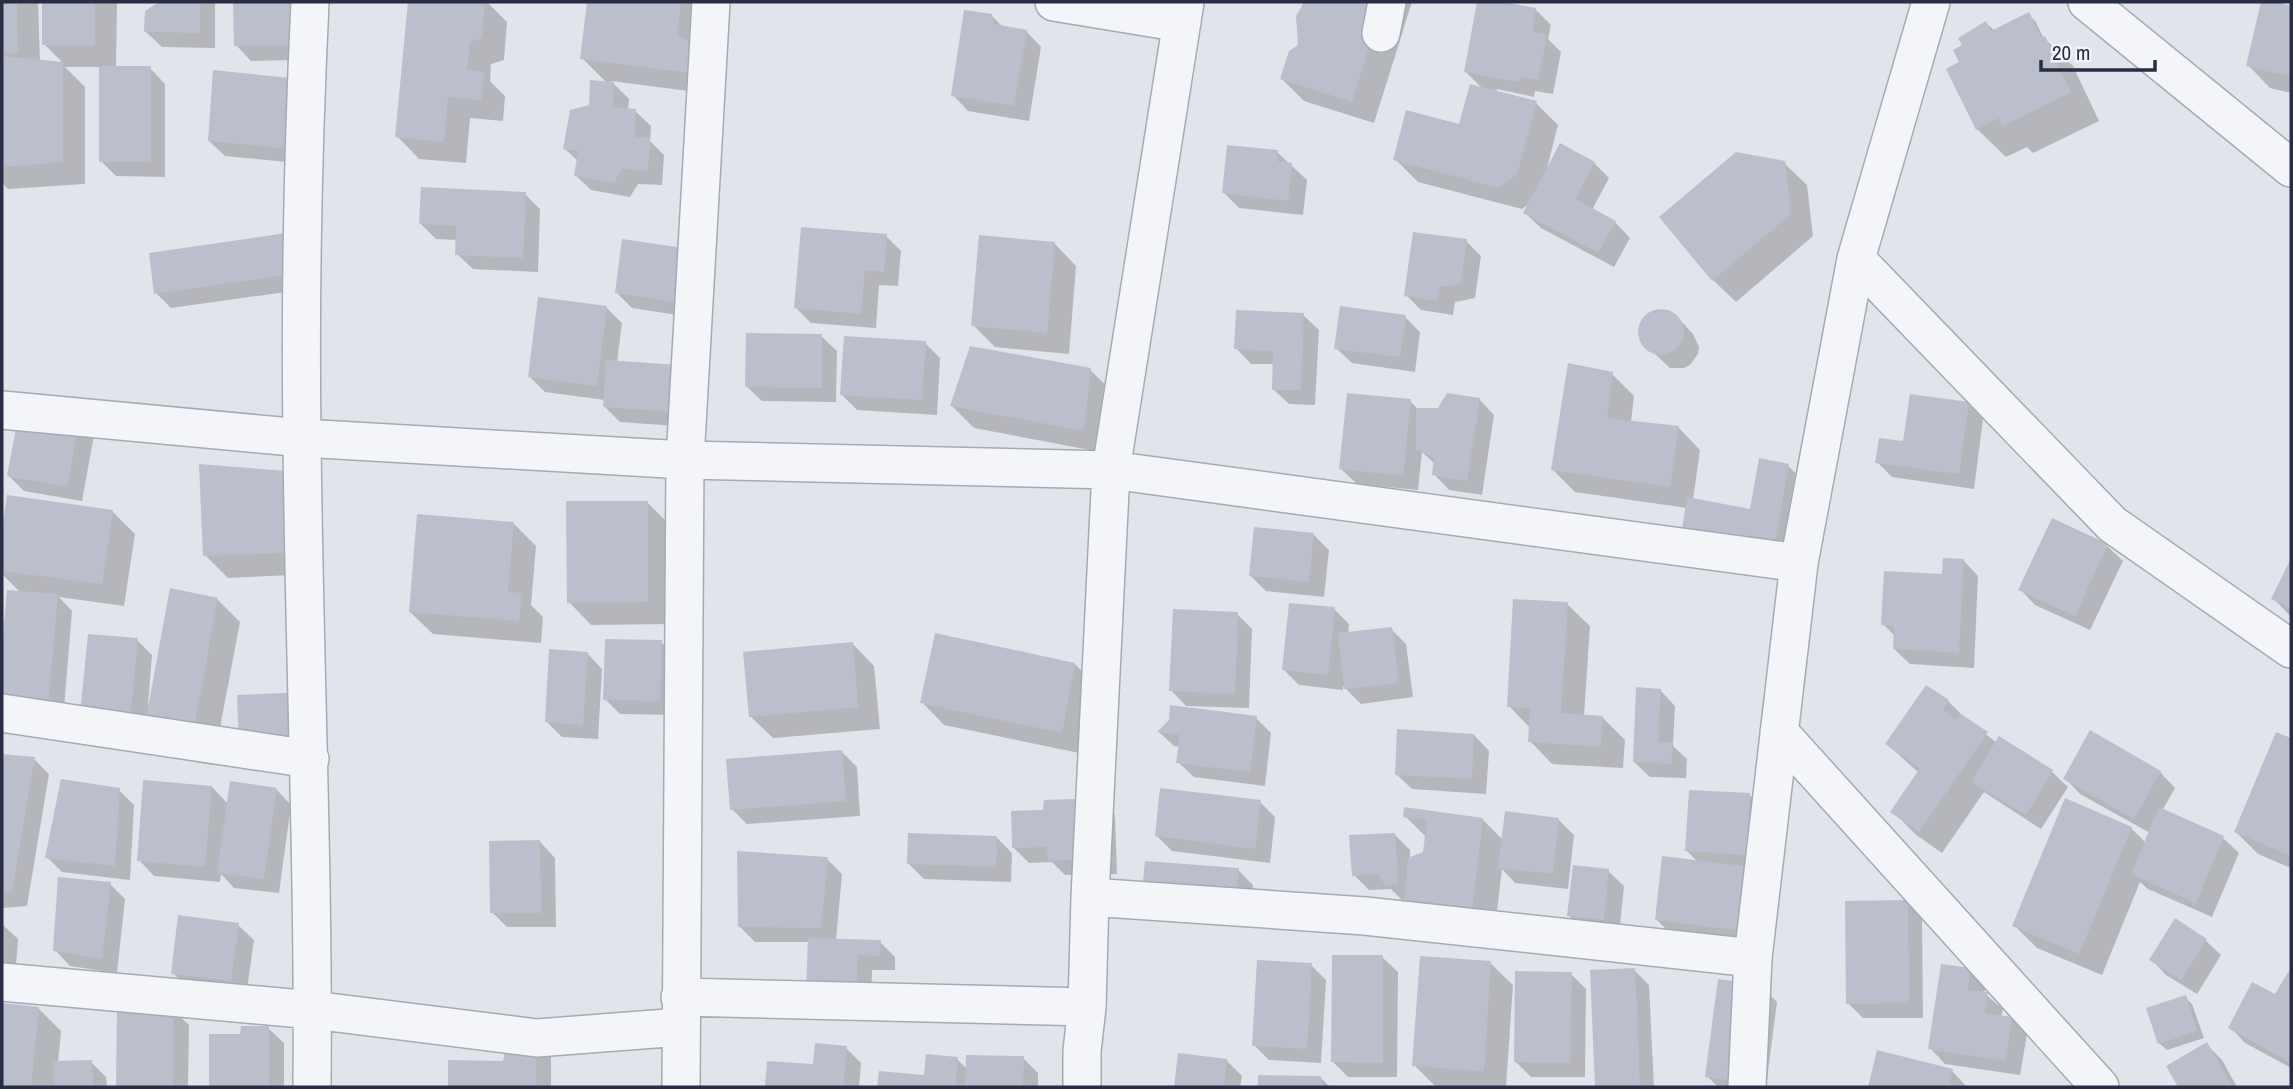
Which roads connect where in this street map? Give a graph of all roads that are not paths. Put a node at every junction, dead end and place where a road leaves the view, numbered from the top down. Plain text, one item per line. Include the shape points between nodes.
1 (310, 2) edge
2 (711, 2) edge
3 (1054, 2) edge
4 (1931, 2) edge
5 (2087, 2) edge
6 (1183, 12) edge
7 (2291, 168) edge
8 (1856, 259) junction
9 (2, 410) edge
10 (302, 438) junction
11 (685, 460) junction
12 (1111, 470) junction
13 (1799, 563) junction
14 (2291, 649) edge
15 (2, 713) edge
16 (1779, 732) junction
17 (310, 759) junction
18 (1090, 897) junction
19 (1753, 958) junction
20 (2, 982) edge
21 (1087, 1007) junction
22 (313, 1010) junction
23 (680, 1012) junction
24 (312, 1087) edge
25 (681, 1087) edge
26 (1082, 1087) edge
27 (1747, 1087) edge
28 (2100, 1087) edge

1 - 10 street via 303,150
2 - 11 street
3 - 6 street
4 - 8 street
5 - 7 street
6 - 12 street
8 - 13 street
8 - 14 street via 2112,524
9 - 10 street
10 - 11 street
10 - 17 street
11 - 12 street
11 - 23 street
12 - 13 street
12 - 18 street
13 - 16 street
15 - 17 street
16 - 19 street
16 - 28 street
17 - 22 street
18 - 19 street via 1365,916
18 - 21 street
19 - 27 street
20 - 22 street
21 - 23 street
21 - 26 street
22 - 23 street via 537,1038
22 - 24 street
23 - 25 street

